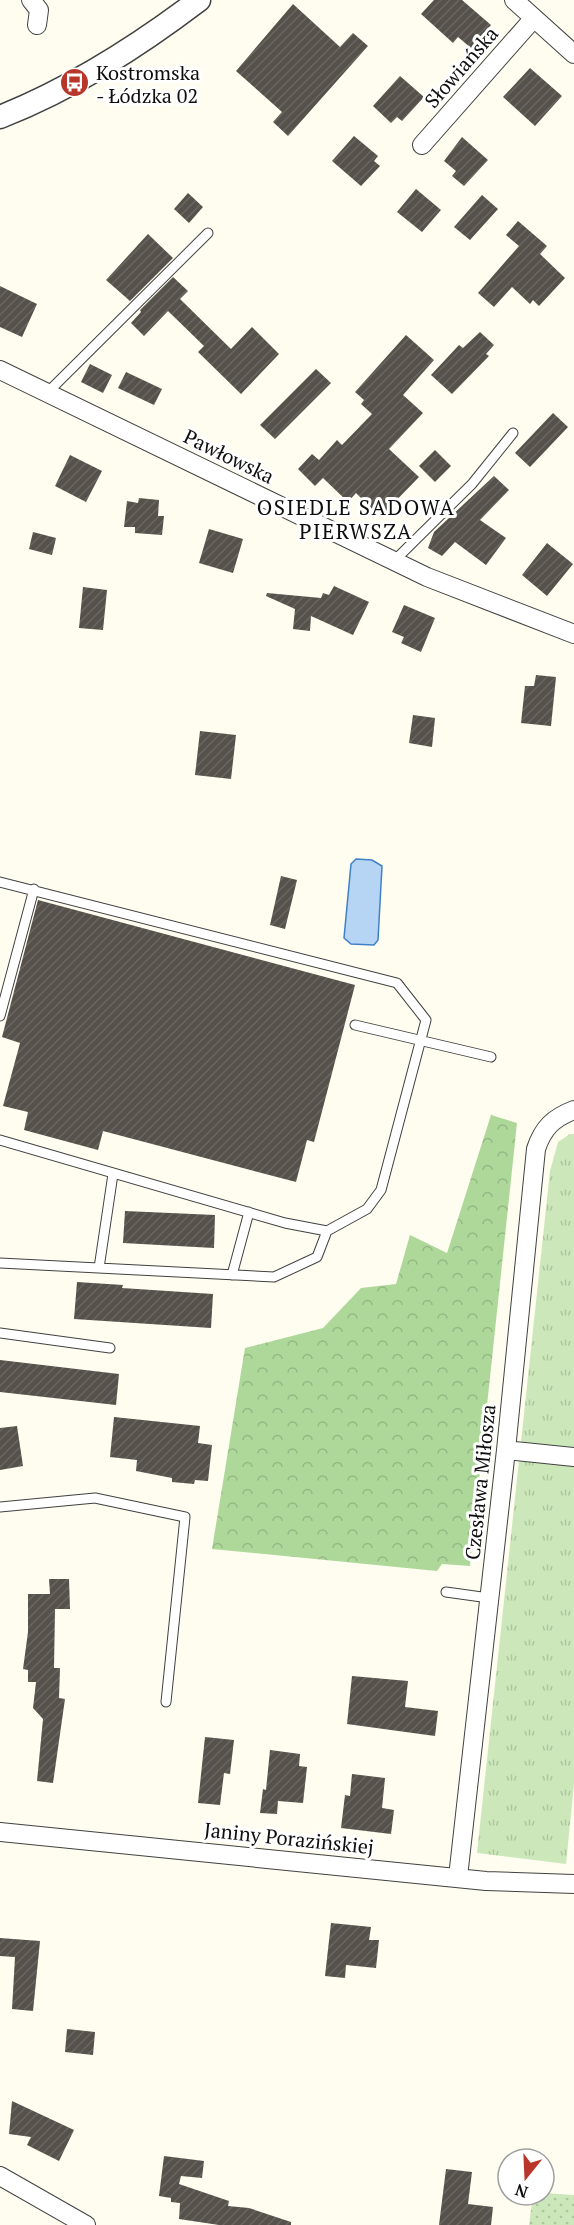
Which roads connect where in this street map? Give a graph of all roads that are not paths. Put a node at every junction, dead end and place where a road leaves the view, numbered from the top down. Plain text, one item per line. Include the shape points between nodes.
1 (31, 0) edge
2 (199, 0) edge
3 (514, 0) edge
4 (534, 18) junction
5 (37, 25) dead end
6 (574, 54) edge
7 (0, 117) edge
8 (422, 145) dead end
9 (208, 233) dead end
10 (0, 370) edge
11 (47, 393) junction
12 (513, 433) dead end
13 (394, 561) junction
14 (574, 633) edge
15 (0, 882) edge
16 (34, 889) junction
17 (0, 1016) edge
18 (355, 1025) dead end
19 (420, 1041) junction
20 (491, 1057) dead end
21 (574, 1110) edge
22 (0, 1140) edge
23 (113, 1174) junction
24 (249, 1212) junction
25 (327, 1231) junction
26 (0, 1263) edge
27 (99, 1268) junction
28 (232, 1275) junction
29 (0, 1333) edge
30 (110, 1348) dead end
31 (506, 1450) junction
32 (574, 1457) edge
33 (0, 1507) edge
34 (446, 1593) dead end
35 (489, 1598) junction
36 (166, 1702) dead end
37 (0, 1832) edge
38 (458, 1877) junction
39 (574, 1884) edge
40 (0, 2176) edge
41 (86, 2225) edge

1 - 5 street via 39,10
2 - 7 street via 159,31 75,83
3 - 4 street
4 - 6 street
4 - 8 street, Słowiańska
9 - 11 lane
10 - 11 street, Pawłowska
11 - 13 street, Pawłowska
12 - 13 lane via 472,484
13 - 14 street, Pawłowska
15 - 16 lane
16 - 17 lane
16 - 19 lane via 398,983 426,1020
18 - 19 lane
19 - 20 lane
19 - 25 lane via 381,1190 367,1209
21 - 31 street, Czesława Miłosza via 550,1122 536,1149
22 - 23 lane
23 - 24 lane
23 - 27 lane
24 - 25 lane
24 - 28 lane
25 - 28 lane via 317,1257 274,1277
26 - 27 lane
27 - 28 lane
29 - 30 lane
31 - 32 street
31 - 35 street, Czesława Miłosza
33 - 36 lane via 95,1498 185,1517
34 - 35 lane
35 - 38 street, Czesława Miłosza
37 - 38 street, Janiny Porazińskiej
38 - 39 street, Janiny Porazińskiej
40 - 41 street

